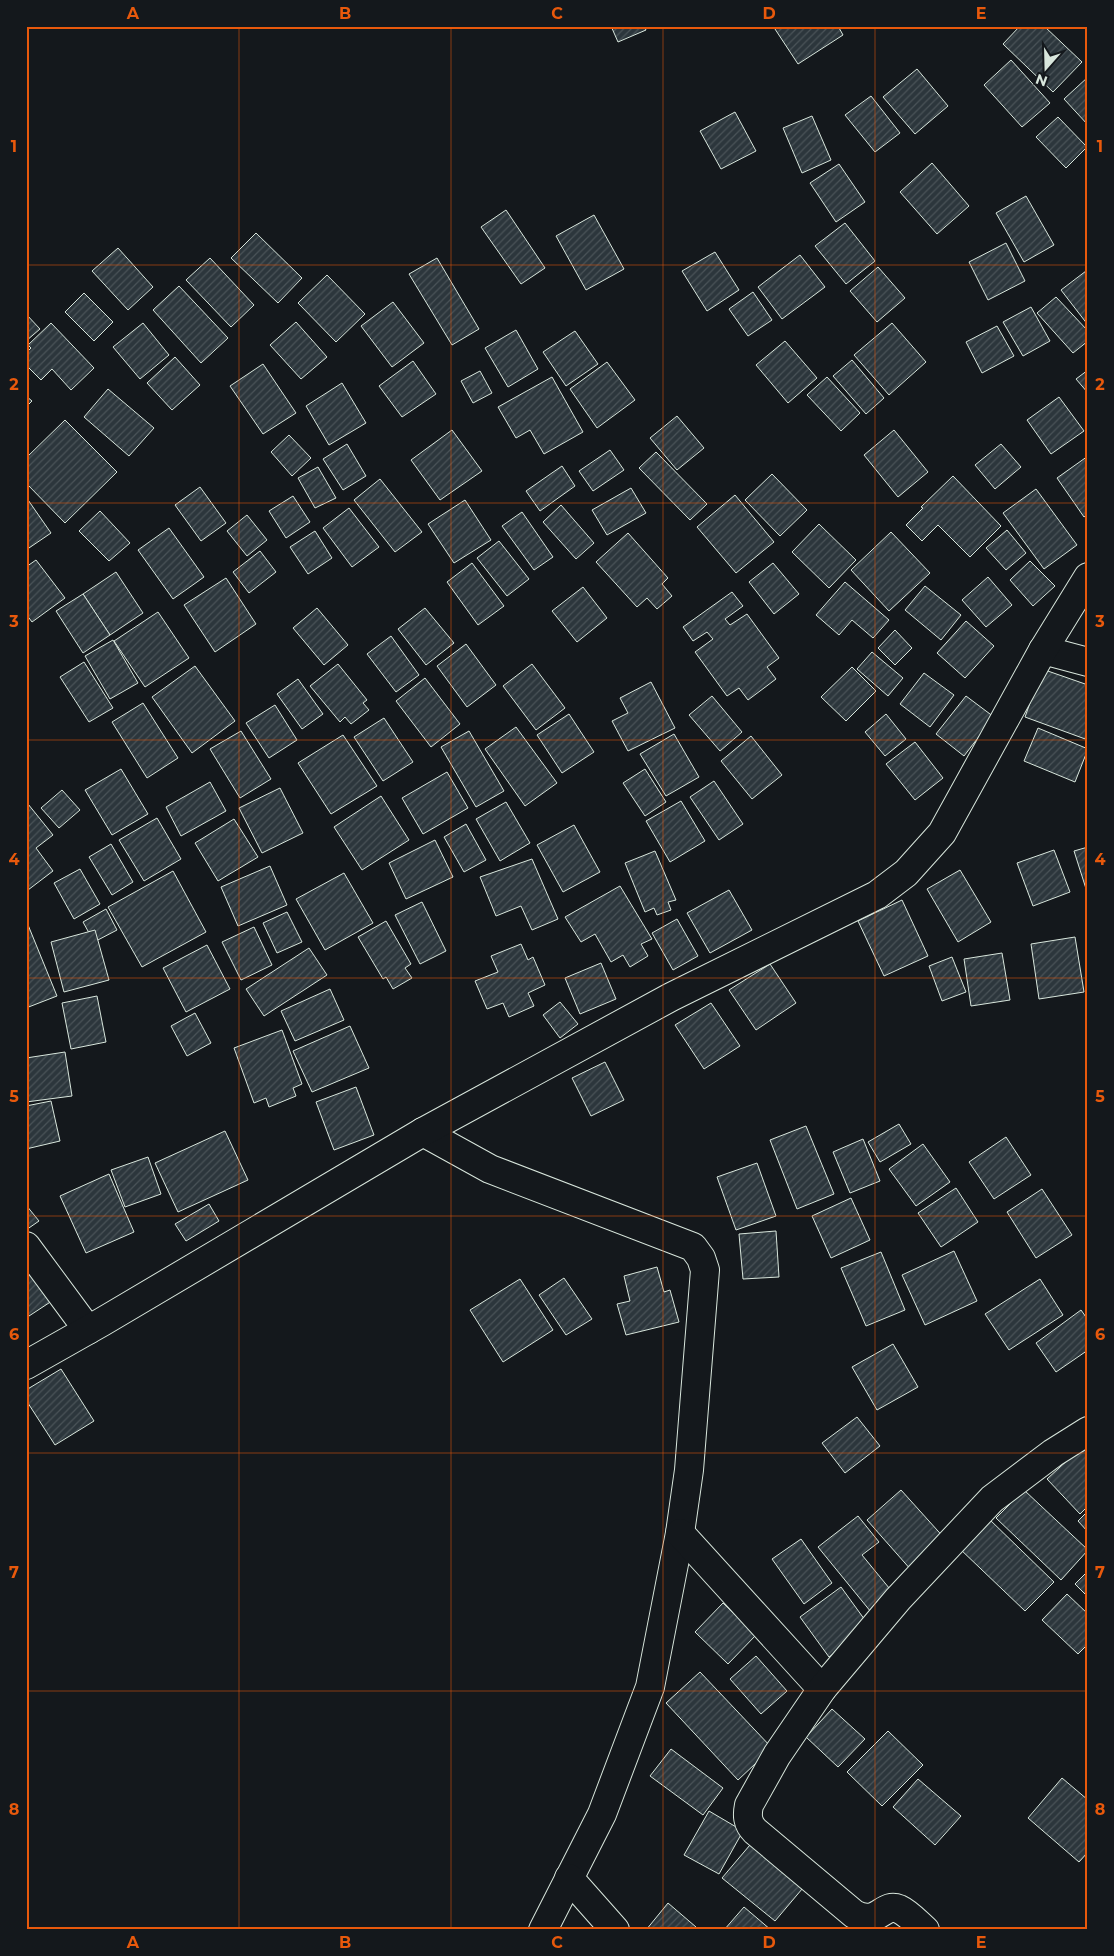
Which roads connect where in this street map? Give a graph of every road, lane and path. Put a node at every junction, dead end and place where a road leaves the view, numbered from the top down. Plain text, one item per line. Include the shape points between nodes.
1 (1088, 577) edge
2 (1043, 650) junction
3 (1088, 662) edge
4 (423, 1132) junction
5 (26, 1246) edge
6 (88, 1330) junction
7 (26, 1364) edge
8 (1088, 1431) edge
9 (680, 1533) junction
10 (822, 1690) junction
11 (569, 1878) junction
12 (542, 1930) edge
13 (615, 1930) edge
14 (925, 1930) edge

1 - 2 street
2 - 3 street
2 - 4 street via 942,833 906,873 877,895 671,998
4 - 6 street
4 - 9 street via 490,1169 693,1247 701,1258 705,1270 689,1470
5 - 6 street
6 - 7 street
8 - 10 street via 992,1499 898,1599
9 - 10 street
9 - 11 street via 650,1687 602,1814
10 - 14 street via 777,1755 749,1805 750,1826 854,1914 869,1918 889,1908 897,1908
11 - 12 street
11 - 13 street

